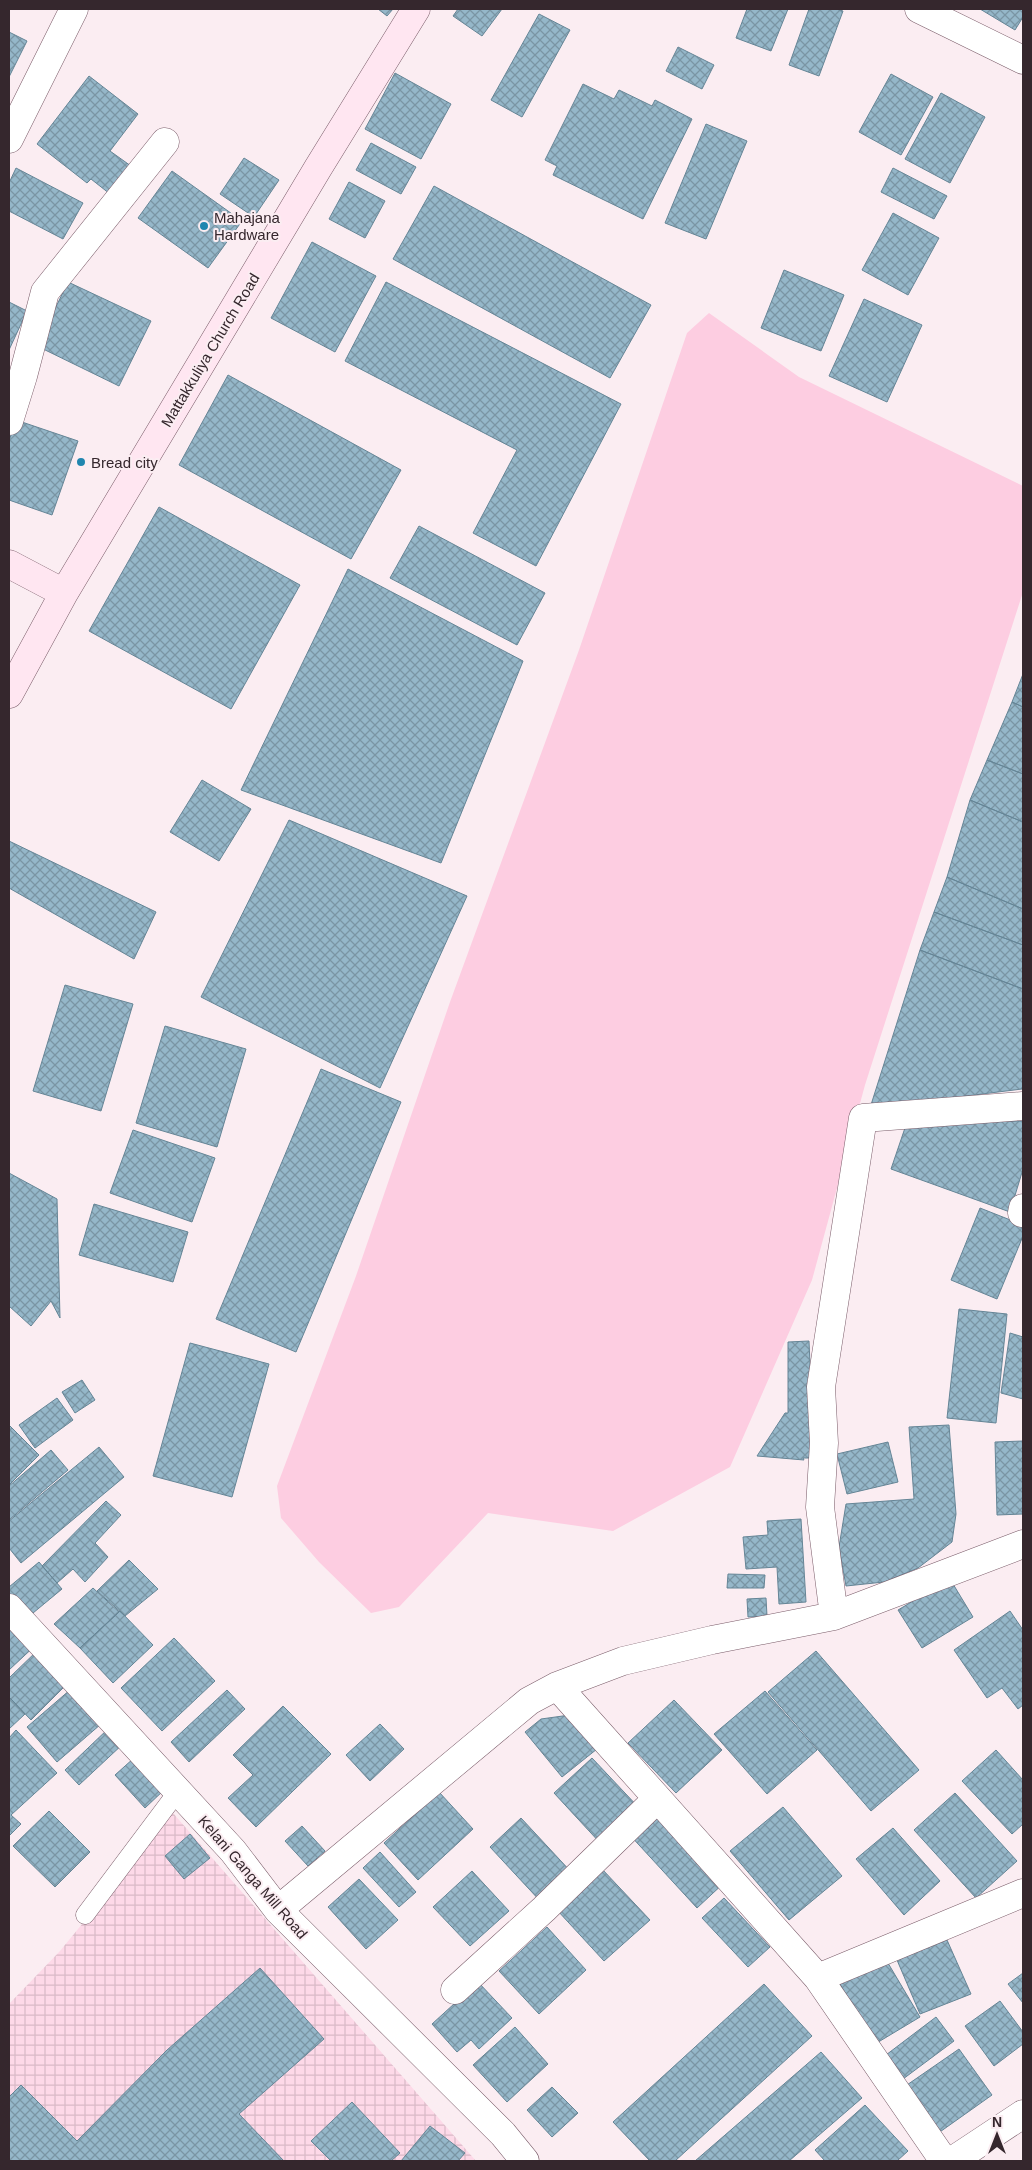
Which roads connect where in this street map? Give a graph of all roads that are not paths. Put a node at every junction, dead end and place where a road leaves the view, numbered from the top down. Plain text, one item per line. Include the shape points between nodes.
1 (74, 9) edge
2 (416, 9) edge
3 (919, 9) edge
4 (1023, 60) edge
5 (9, 140) edge
6 (165, 142) dead end
7 (9, 421) edge
8 (9, 564) edge
9 (64, 593) junction
10 (9, 694) edge
11 (1023, 1106) edge
12 (1023, 1544) edge
13 (9, 1608) edge
14 (834, 1616) junction
15 (557, 1686) junction
16 (178, 1792) junction
17 (657, 1799) junction
18 (1023, 1893) edge
19 (278, 1910) junction
20 (85, 1915) dead end
21 (818, 1978) junction
22 (455, 1990) dead end
23 (1020, 2123) edge
24 (525, 2161) edge
25 (944, 2161) edge
26 (952, 2161) edge

1 - 5 street
2 - 9 street, Mattakkuliya Church Road
3 - 4 street
6 - 7 street via 45,292
8 - 9 street
9 - 10 street, Mattakkuliya Church Road
11 - 14 street via 863,1118 821,1387 824,1443 820,1507
12 - 14 street
13 - 16 street, Kelani Ganga Mill Road
14 - 15 street via 623,1661
15 - 17 street
15 - 19 street via 529,1701
16 - 19 street, Kelani Ganga Mill Road via 233,1851
16 - 20 lane
17 - 21 street
17 - 22 street
18 - 21 street
19 - 24 street, Kelani Ganga Mill Road via 503,2134
21 - 25 street
23 - 26 street

